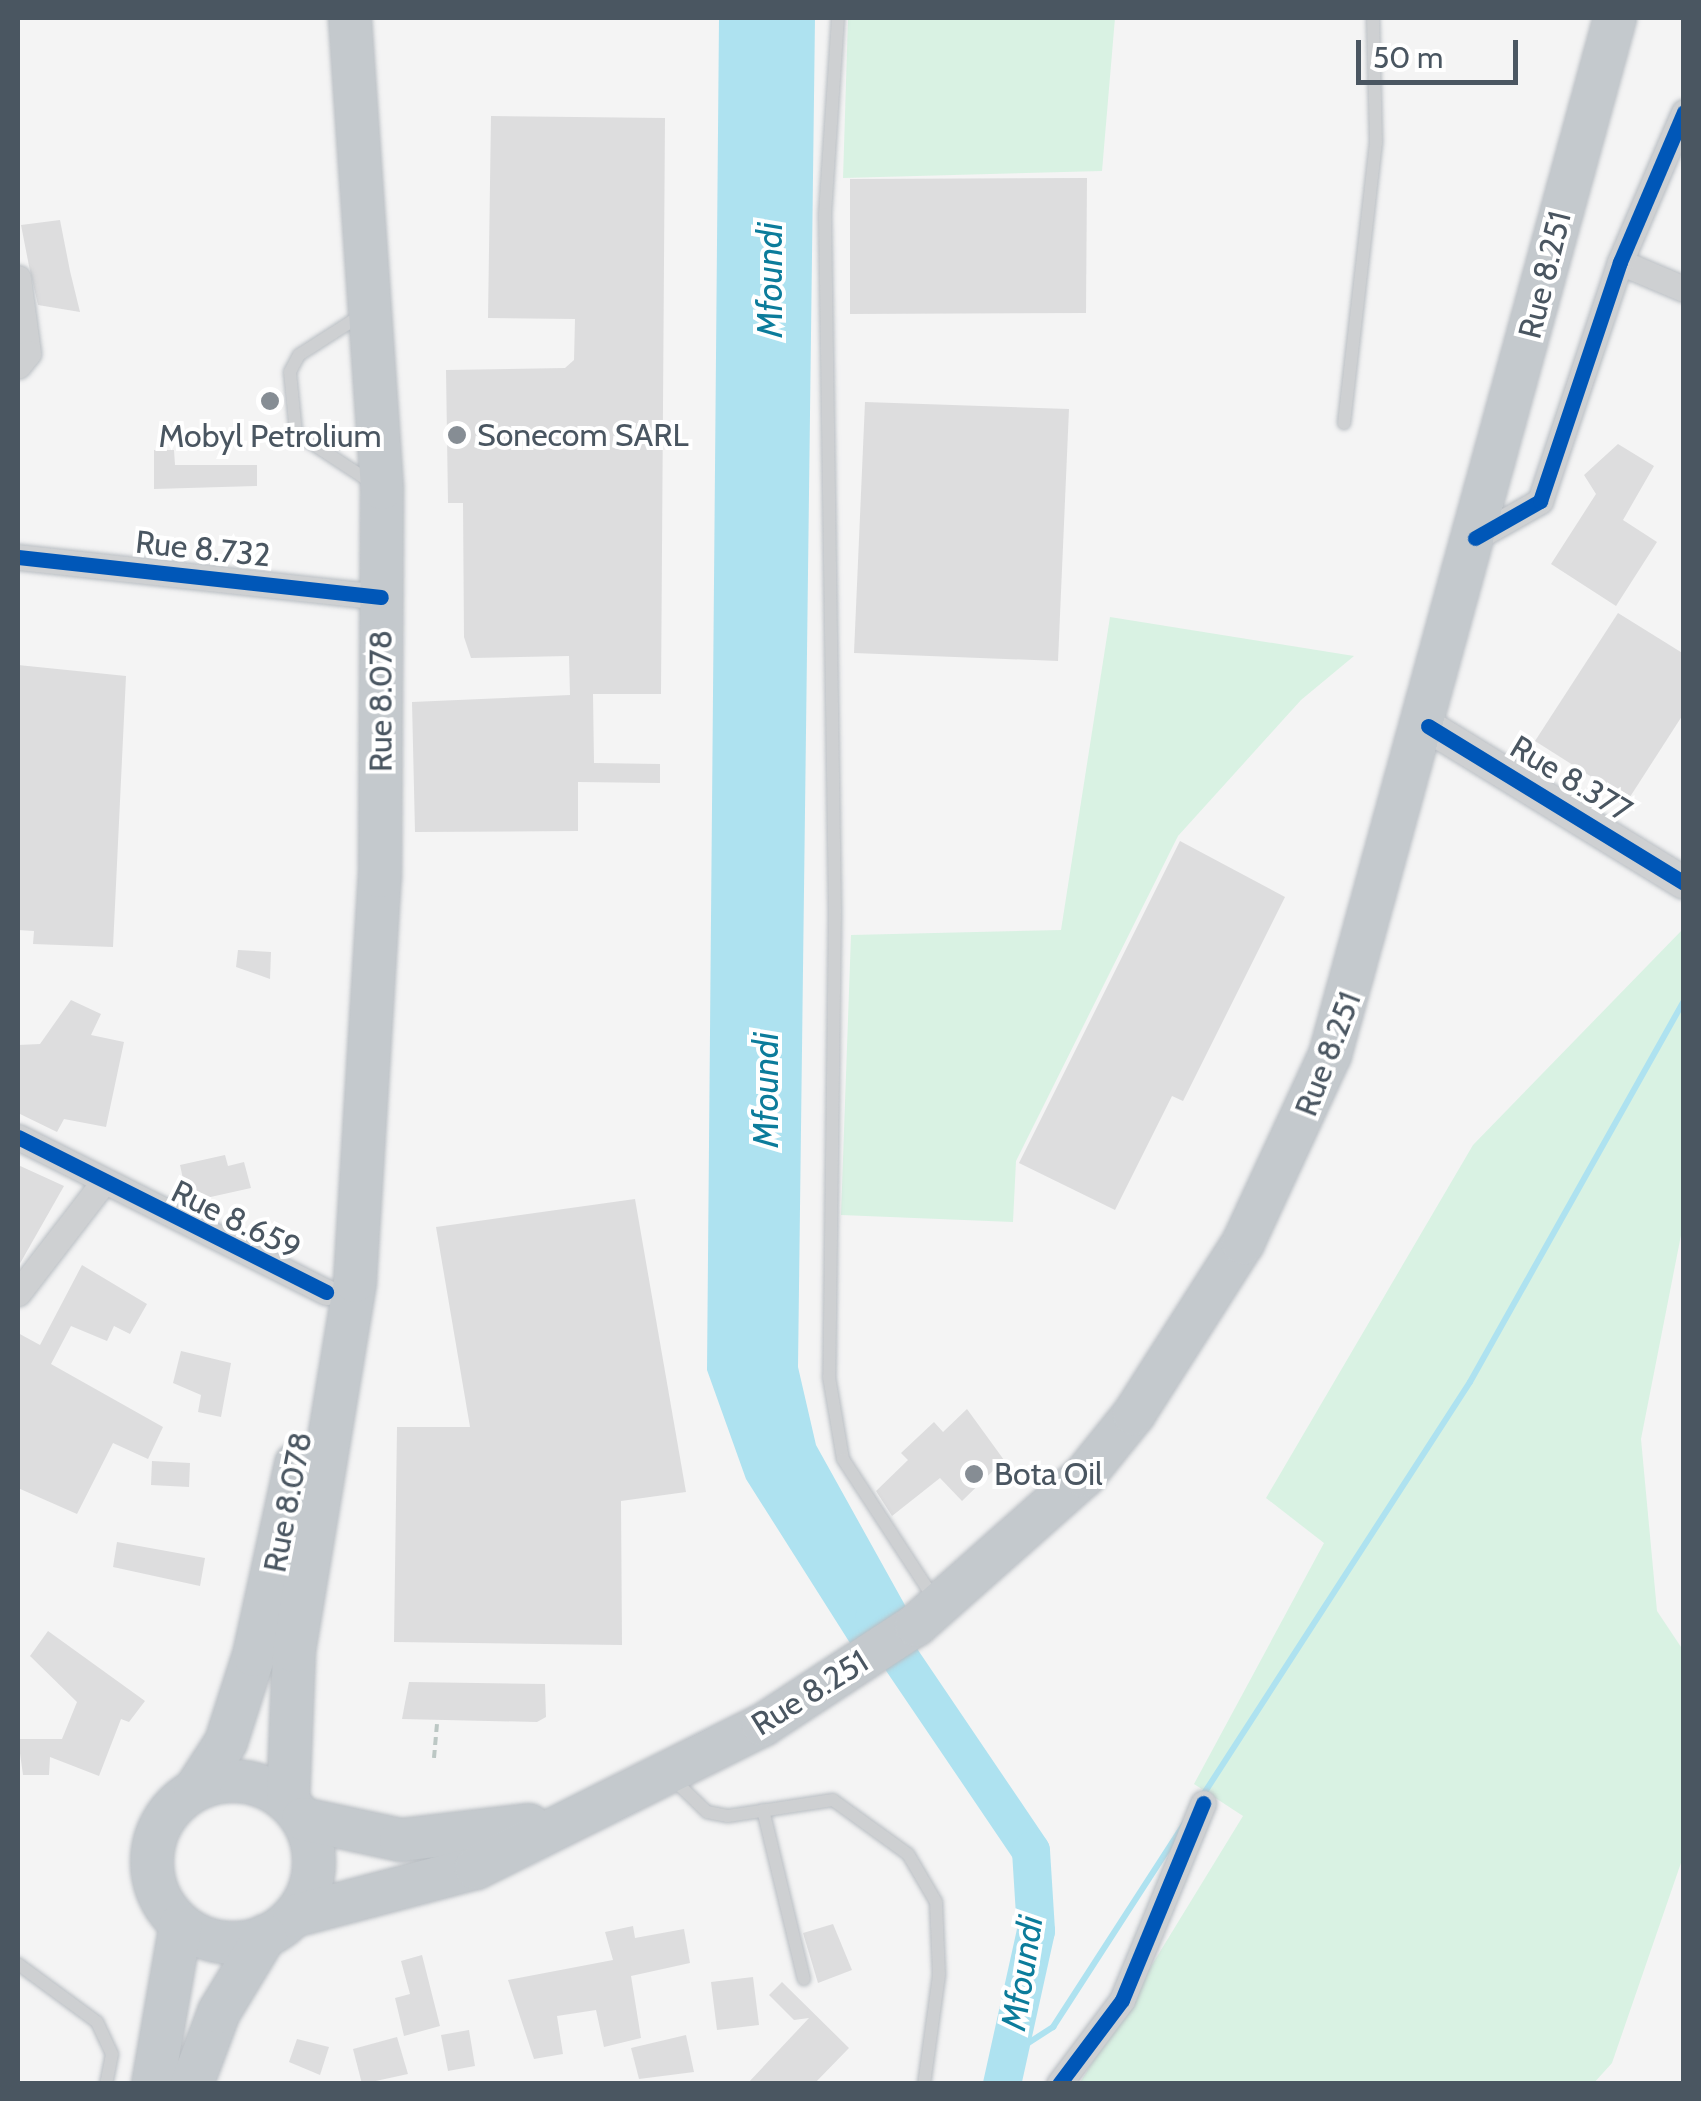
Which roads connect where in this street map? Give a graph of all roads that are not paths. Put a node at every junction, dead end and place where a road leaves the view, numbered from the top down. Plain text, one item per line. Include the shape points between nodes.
1 (350, 18) edge
2 (838, 18) edge
3 (1373, 18) edge
4 (1615, 18) edge
5 (1684, 112) edge
6 (1620, 262) junction
7 (18, 278) edge
8 (1684, 289) edge
9 (374, 307) junction
10 (18, 366) edge
11 (1344, 423) dead end
12 (382, 488) junction
13 (1475, 538) junction
14 (18, 557) edge
15 (382, 598) junction
16 (1428, 726) junction
17 (1684, 883) edge
18 (18, 1137) edge
19 (359, 1145) junction
20 (102, 1184) junction
21 (326, 1292) junction
22 (18, 1293) edge
23 (928, 1616) junction
24 (668, 1774) junction
25 (195, 1790) junction
26 (1203, 1803) dead end
27 (602, 1804) junction
28 (295, 1810) junction
29 (763, 1810) junction
30 (180, 1924) junction
31 (279, 1926) junction
32 (18, 1964) edge
33 (804, 1979) dead end
34 (106, 2084) edge
35 (153, 2084) edge
36 (192, 2084) edge
37 (924, 2084) edge
38 (1059, 2084) edge

1 - 9 highway, Rue 8.078
2 - 23 lane via 825,214 835,912 829,1377 843,1458
3 - 11 lane via 1376,142
4 - 13 highway, Rue 8.251
5 - 6 street
6 - 8 street
6 - 13 street via 1540,501
7 - 10 street via 28,353
9 - 12 highway, Rue 8.078
9 - 12 lane via 299,355 290,372 296,432
12 - 15 highway, Rue 8.078
13 - 16 highway, Rue 8.251
14 - 15 street, Rue 8.732
15 - 19 highway, Rue 8.078 via 380,876
16 - 17 street, Rue 8.377
16 - 23 highway, Rue 8.251 via 1330,1055 1244,1243 1084,1476
18 - 20 street, Rue 8.659
19 - 21 highway, Rue 8.078
19 - 28 highway, Rue 8.078 via 355,1281 294,1651
20 - 21 street, Rue 8.659
20 - 22 street
21 - 25 highway, Rue 8.078 via 254,1655 226,1742
23 - 24 highway, Rue 8.251 via 862,1662
24 - 27 highway, Rue 8.251
24 - 29 lane via 708,1812
25 - 28 highway via 244,1781
25 - 30 highway via 162,1824 153,1850 158,1890
26 - 38 street via 1122,2000
27 - 28 highway, Rue 8.251 via 466,1838 401,1840
27 - 31 highway, Rue 8.251 via 476,1868
28 - 31 highway via 314,1869
29 - 33 lane
29 - 37 lane via 833,1800 908,1854 936,1902 939,1975
30 - 31 highway via 221,1942
30 - 35 highway
31 - 36 highway via 219,2012
32 - 34 lane via 97,2022 112,2054

